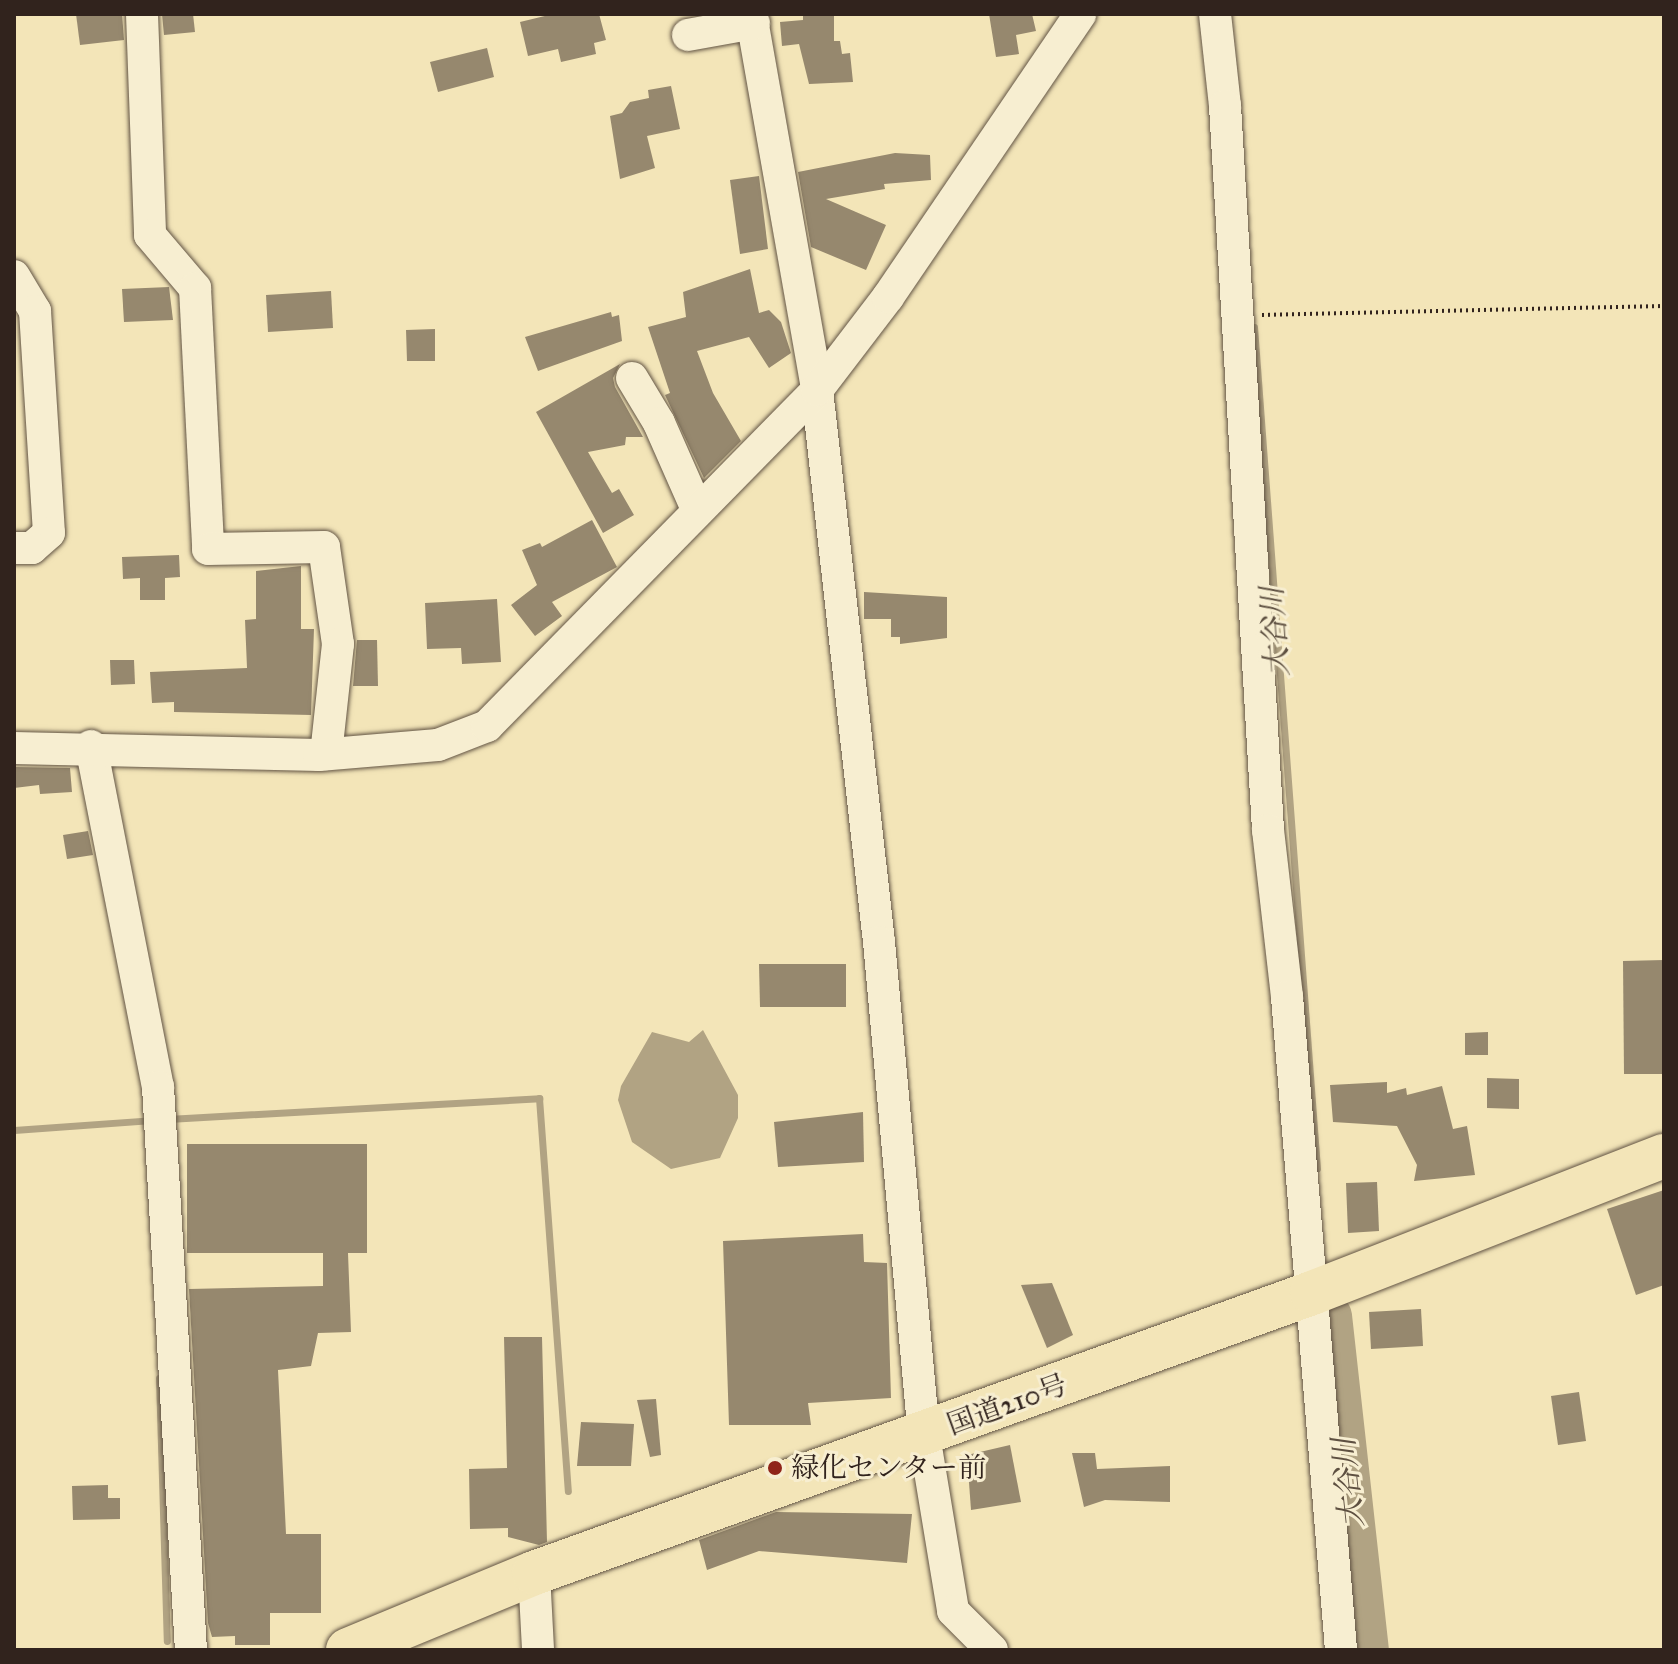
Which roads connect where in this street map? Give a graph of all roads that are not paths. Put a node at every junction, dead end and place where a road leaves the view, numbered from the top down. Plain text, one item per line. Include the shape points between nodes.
1 (142, 14) edge
2 (1080, 14) edge
3 (1215, 14) edge
4 (753, 18) edge
5 (688, 35) dead end
6 (14, 276) edge
7 (632, 378) dead end
8 (817, 390) junction
9 (697, 509) junction
10 (14, 548) edge
11 (91, 746) junction
12 (14, 748) edge
13 (326, 754) junction
14 (1664, 1156) edge
15 (1312, 1293) junction
16 (924, 1435) junction
17 (534, 1573) junction
18 (958, 1616) junction
19 (191, 1650) edge
20 (348, 1650) edge
21 (538, 1650) edge
22 (961, 1650) edge
23 (992, 1650) edge
24 (1341, 1650) edge

1 - 13 street via 150,235 195,288 208,549 324,547 338,644
2 - 8 street via 888,297
3 - 15 street via 1239,314 1268,830
4 - 5 street
4 - 8 street
6 - 10 street via 35,311 49,533 32,548
7 - 9 street via 659,423
8 - 9 street
8 - 16 street via 879,942
9 - 13 street via 487,726 438,745
11 - 12 street
11 - 13 street
11 - 19 street via 158,1087
14 - 15 highway, 国道210号
15 - 16 highway, 国道210号
15 - 24 street
16 - 17 highway, 国道210号
16 - 18 street
17 - 20 highway, 国道210号
17 - 21 street
18 - 22 street
18 - 23 street

